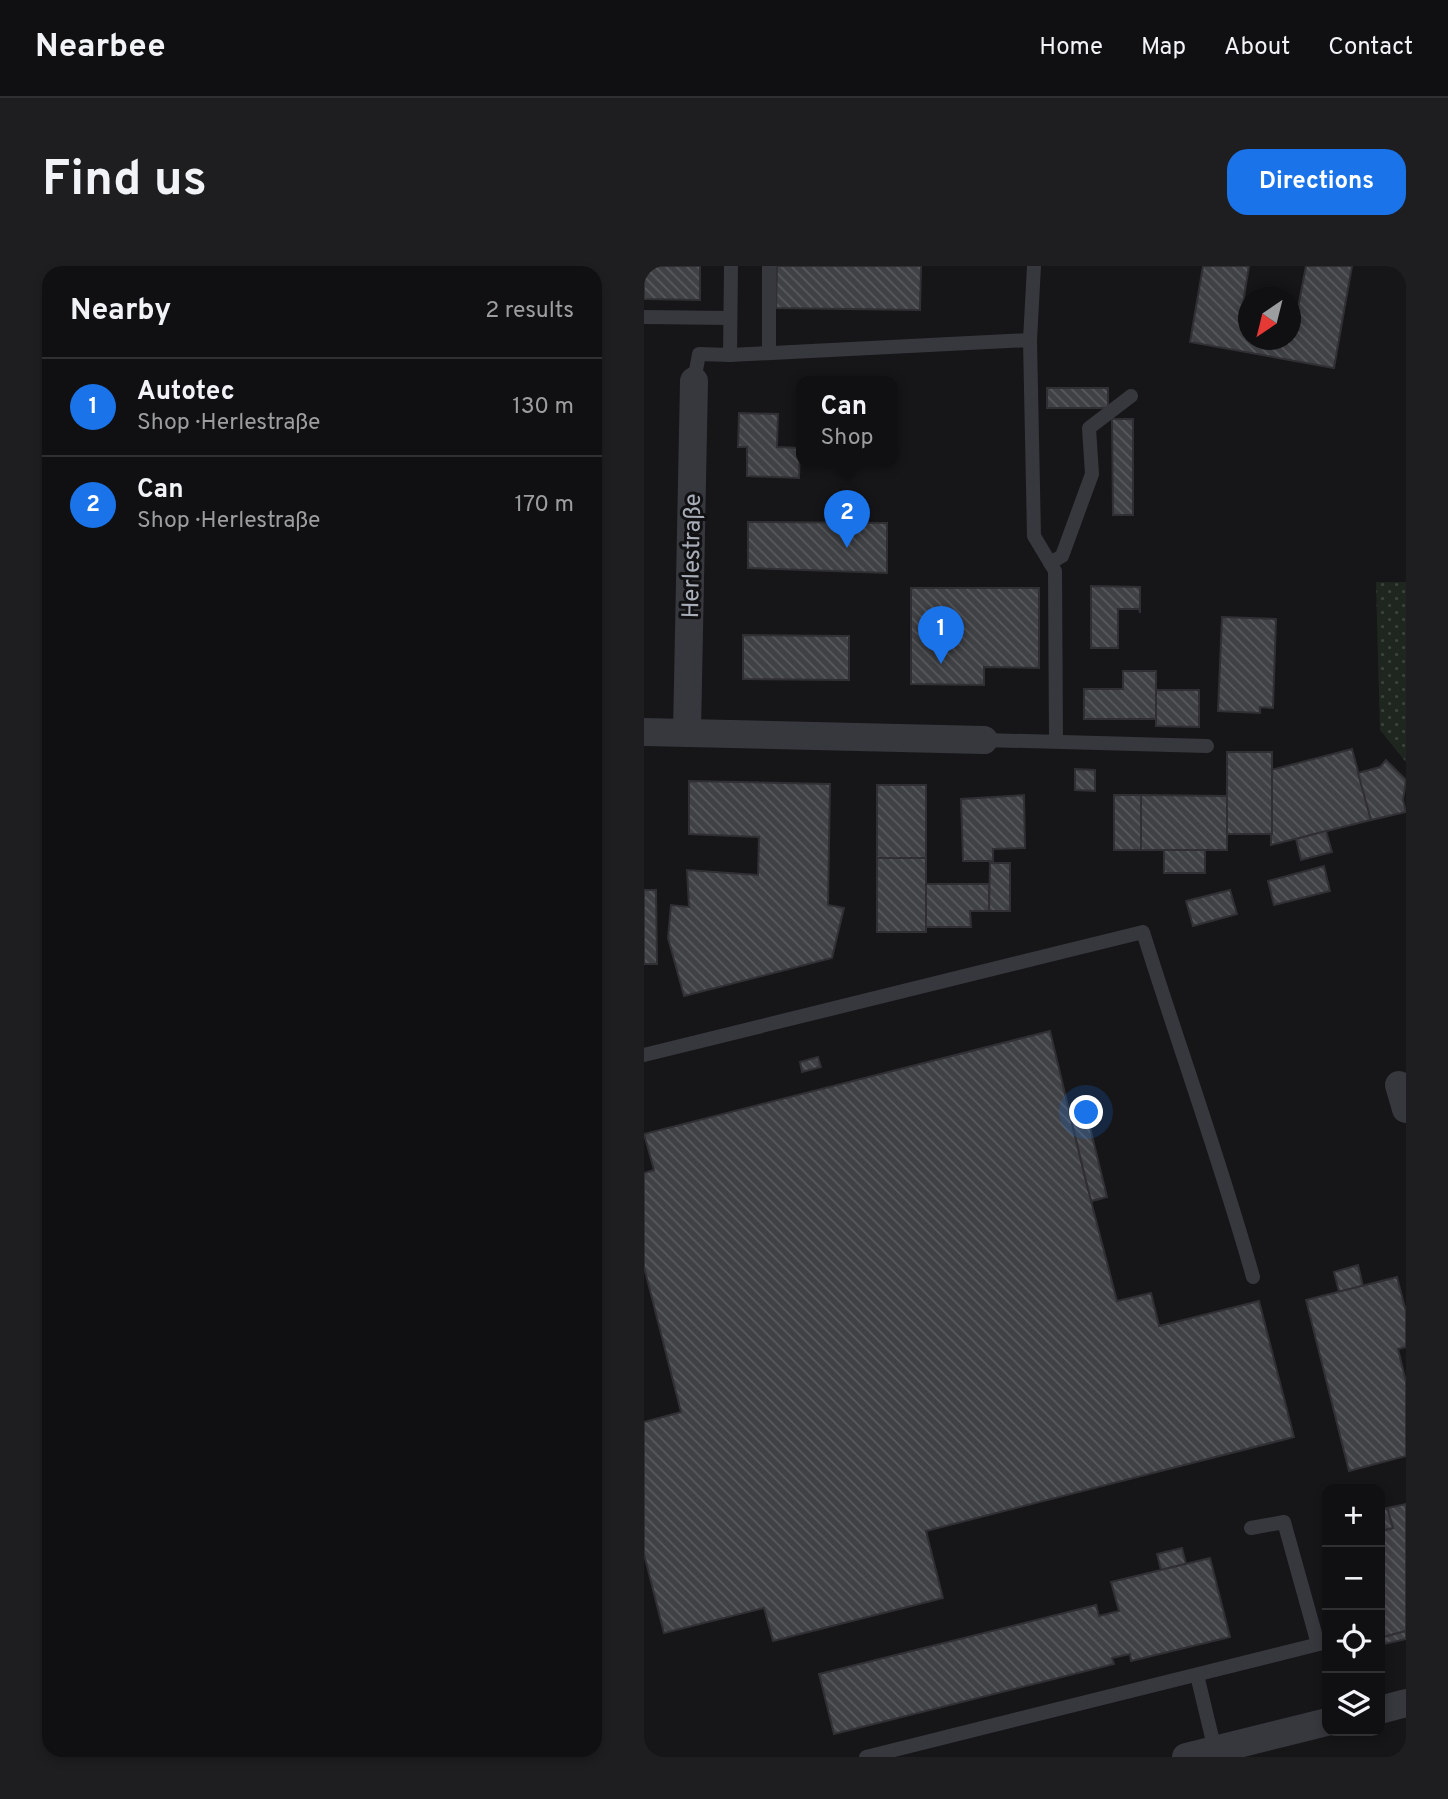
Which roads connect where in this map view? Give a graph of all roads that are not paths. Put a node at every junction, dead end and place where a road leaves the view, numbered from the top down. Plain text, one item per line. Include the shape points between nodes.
1 (731, 266) edge
2 (769, 266) edge
3 (1034, 266) edge
4 (644, 317) edge
5 (730, 318) junction
6 (1030, 340) junction
7 (768, 353) junction
8 (730, 355) junction
9 (694, 381) joint
10 (1131, 396) dead end
11 (1051, 563) junction
12 (644, 732) edge
13 (687, 732) junction
14 (984, 740) joint
15 (1056, 740) junction
16 (1208, 746) dead end
17 (644, 1055) edge
18 (1253, 1277) dead end
19 (1251, 1528) dead end
20 (1322, 1640) edge
21 (1322, 1643) edge
22 (1198, 1675) junction
23 (1406, 1703) edge
24 (1385, 1709) edge
25 (1322, 1724) edge
26 (1215, 1750) junction
27 (866, 1757) edge
28 (1186, 1757) edge

1 - 5 lane
2 - 7 lane
3 - 6 lane
4 - 5 lane
5 - 8 lane
6 - 7 lane
6 - 11 lane via 1034,536
7 - 8 lane
8 - 9 lane via 699,354
9 - 13 street, Herlestraße
10 - 11 lane via 1089,428 1092,474 1062,556
11 - 15 lane via 1055,571
12 - 13 street
13 - 14 street
14 - 15 lane
15 - 16 lane
17 - 18 lane via 1143,932 1221,1165
19 - 20 lane via 1284,1522
21 - 22 lane
22 - 26 lane
22 - 27 lane
23 - 24 street
25 - 26 street
26 - 28 street

